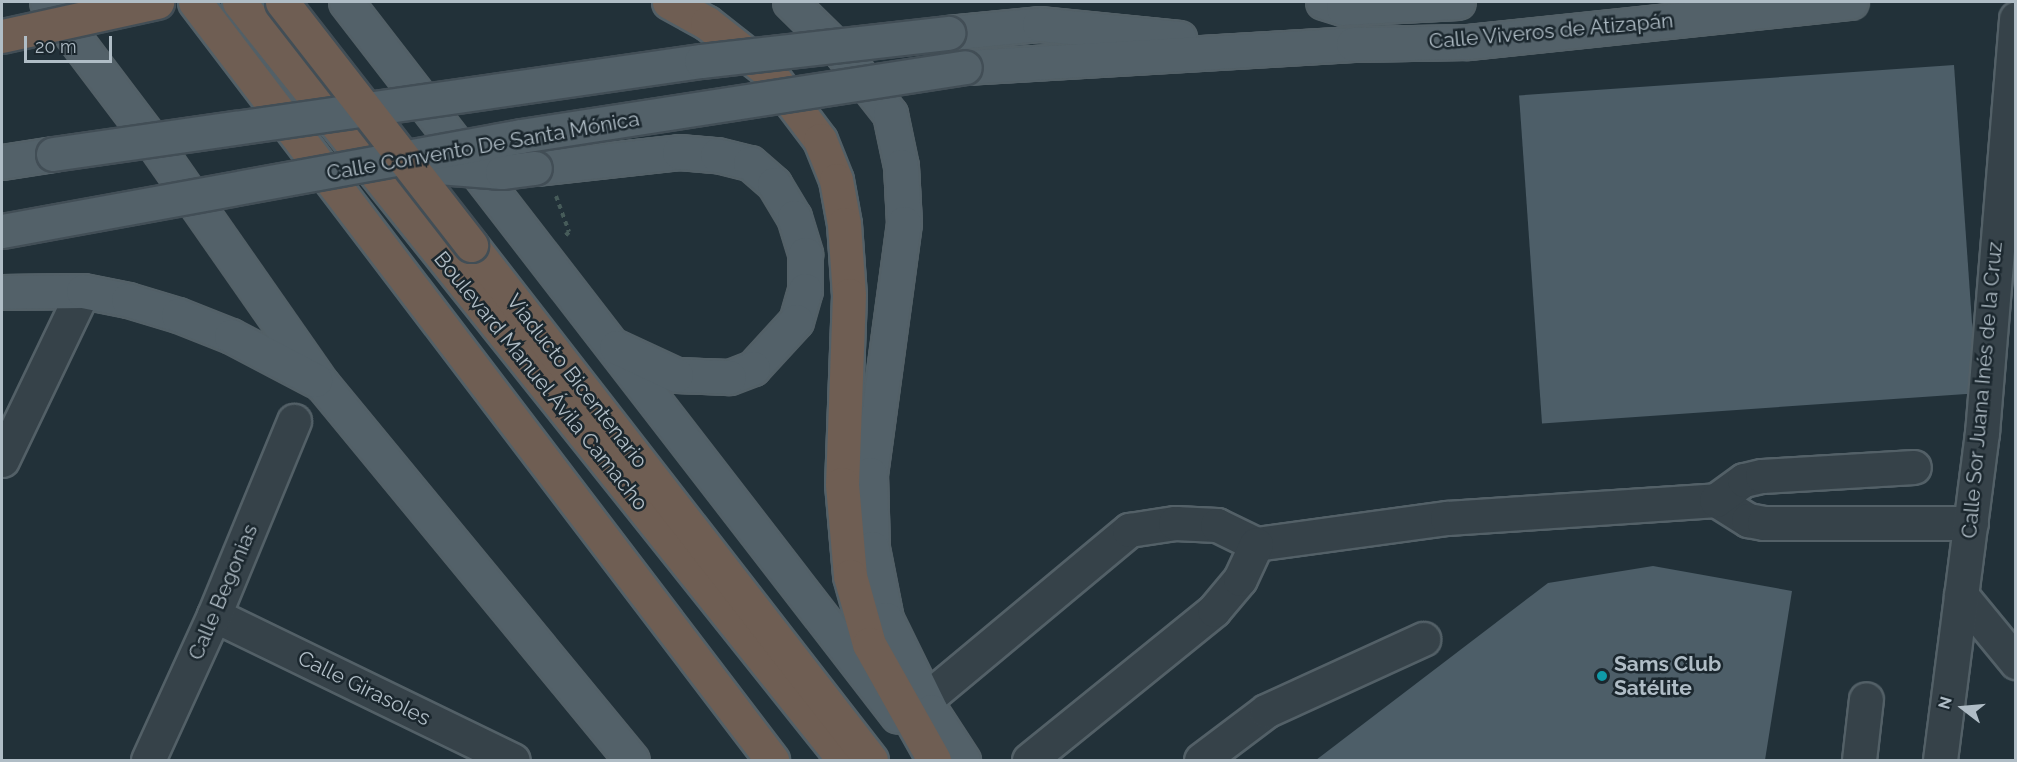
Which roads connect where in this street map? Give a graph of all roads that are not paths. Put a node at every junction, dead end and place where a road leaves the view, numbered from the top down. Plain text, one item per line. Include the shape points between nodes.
1 (47, 2) edge
2 (157, 2) edge
3 (195, 2) edge
4 (239, 2) edge
5 (282, 2) edge
6 (346, 2) edge
7 (669, 2) edge
8 (790, 2) edge
9 (1458, 2) edge
10 (1851, 2) edge
11 (1336, 4) edge
12 (2016, 18) edge
13 (2, 36) edge
14 (1353, 44) junction
15 (1286, 48) junction
16 (965, 67) joint
17 (2, 162) edge
18 (388, 163) junction
19 (2, 231) edge
20 (83, 291) junction
21 (2, 292) edge
22 (608, 343) junction
23 (322, 384) junction
24 (294, 421) dead end
25 (2, 459) edge
26 (1914, 467) dead end
27 (1716, 500) junction
28 (1971, 524) junction
29 (1256, 544) junction
30 (1961, 595) junction
31 (214, 615) junction
32 (1424, 639) dead end
33 (2016, 662) edge
34 (1866, 699) dead end
35 (925, 700) junction
36 (147, 760) edge
37 (513, 760) edge
38 (632, 760) edge
39 (772, 760) edge
40 (844, 760) edge
41 (871, 760) edge
42 (933, 760) edge
43 (963, 760) edge
44 (1029, 760) edge
45 (1201, 760) edge
46 (1859, 760) edge
47 (1940, 760) edge

1 - 23 main road via 155,145
2 - 13 highway, bridge
3 - 39 highway, Boulevard Manuel Ávila Camacho
4 - 40 highway, Boulevard Manuel Ávila Camacho
5 - 41 highway, Viaducto Bicentenario, bridge
6 - 22 main road
7 - 42 highway via 734,42 783,88 820,140 836,180 844,224 849,295 842,484 850,576 869,644
8 - 35 main road via 842,53 890,114 901,166 904,224 870,474 872,548 886,619
9 - 11 main road, Calle Viveros de Atizapán
10 - 14 main road, Calle Viveros de Atizapán via 1468,42
11 - 14 street
12 - 28 street, Calle Sor Juana Inés de la Cruz
14 - 15 main road, Calle Viveros de Atizapán
15 - 16 main road, Calle Viveros de Atizapán
15 - 17 main road, Calle Viveros de Atizapán, bridge via 1039,24 701,61
16 - 18 main road, Calle Convento De Santa Mónica, bridge via 521,136
18 - 19 main road, Calle Convento De Santa Mónica, bridge
18 - 22 main road, bridge via 502,172 680,152 750,163 774,184 794,217 805,254 805,290 796,321 753,368 729,378 676,375 651,367
20 - 21 main road
20 - 23 main road via 178,315 266,352
20 - 25 street
22 - 42 main road
23 - 38 main road
24 - 31 street, Calle Begonias
26 - 27 street via 1762,476 1744,480
27 - 28 street via 1748,520 1764,523
27 - 29 street via 1447,518
28 - 30 street, Calle Sor Juana Inés de la Cruz
29 - 35 street via 1217,525 1175,523 1130,530
29 - 44 street via 1240,579 1214,610
30 - 33 street
30 - 47 street, Calle Sor Juana Inés de la Cruz
31 - 36 street, Calle Begonias
31 - 37 street, Calle Girasoles
32 - 45 street via 1266,711
34 - 46 street
35 - 43 main road

